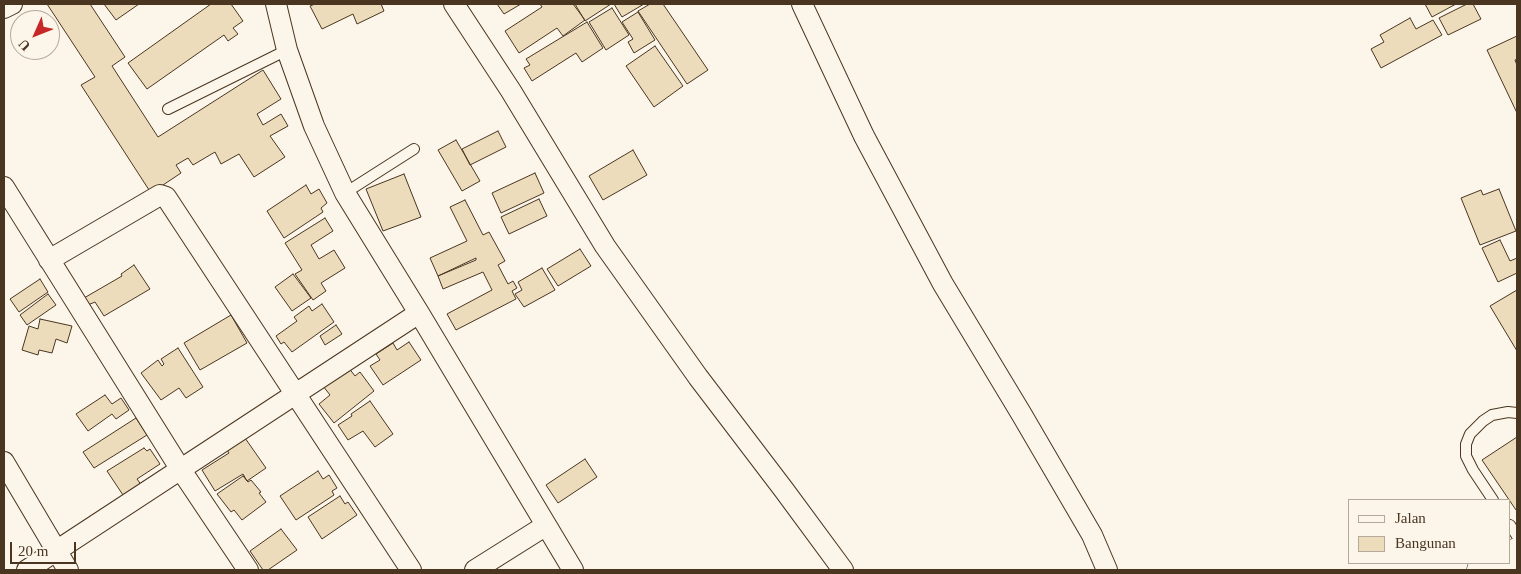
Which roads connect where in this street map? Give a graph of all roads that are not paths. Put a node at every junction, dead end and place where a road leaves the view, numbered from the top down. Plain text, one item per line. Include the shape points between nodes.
1 (12, 4) edge
2 (276, 4) edge
3 (454, 4) edge
4 (802, 4) edge
5 (4, 8) edge
6 (287, 50) junction
7 (168, 109) dead end
8 (414, 150) dead end
9 (4, 188) edge
10 (345, 193) junction
11 (49, 260) junction
12 (419, 314) junction
13 (295, 395) junction
14 (1517, 413) edge
15 (4, 462) edge
16 (181, 470) junction
17 (1492, 499) edge
18 (545, 526) junction
19 (56, 552) junction
20 (1494, 564) edge
21 (28, 570) edge
22 (68, 570) edge
23 (248, 570) edge
24 (411, 570) edge
25 (475, 570) edge
26 (573, 570) edge
27 (843, 570) edge
28 (1107, 570) edge
29 (1481, 570) edge

1 - 5 street
2 - 6 street
3 - 27 street via 512,91 605,246 698,377
4 - 28 street via 864,136 942,284 1092,535
6 - 7 lane
6 - 10 street via 314,126
8 - 10 lane
9 - 11 street
10 - 12 street
11 - 13 street via 160,195 166,197
11 - 16 street
12 - 13 street
12 - 18 street
13 - 16 street
13 - 24 street
14 - 17 lane via 1492,415 1470,434 1466,444 1466,456
15 - 19 street
16 - 19 street
16 - 23 street
18 - 25 street
18 - 26 street
19 - 21 street
19 - 22 street
20 - 29 street

